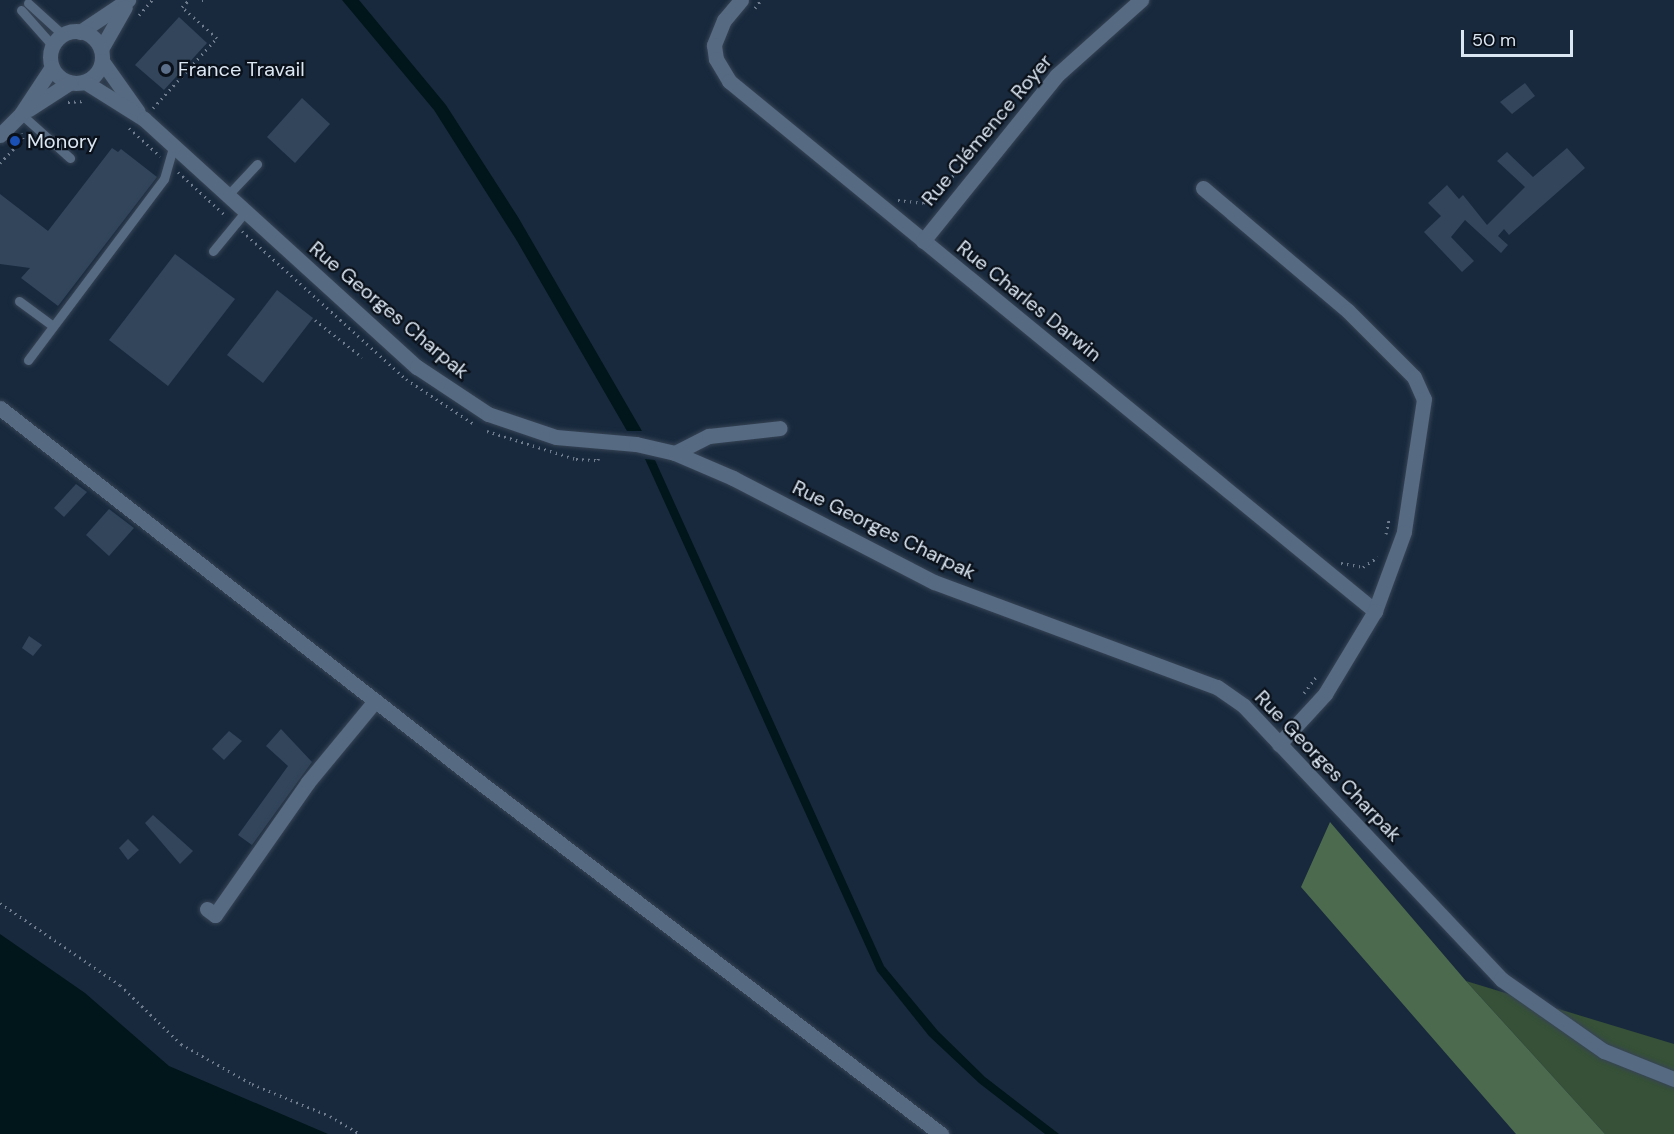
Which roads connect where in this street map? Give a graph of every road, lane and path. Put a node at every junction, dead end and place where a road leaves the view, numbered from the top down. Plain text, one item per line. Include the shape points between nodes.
1 (128, 0) edge
2 (152, 0) edge
3 (189, 0) edge
4 (741, 0) edge
5 (761, 0) edge
6 (1141, 0) edge
7 (28, 3) dead end
8 (21, 10) dead end
9 (749, 15) dead end
10 (137, 17) dead end
11 (80, 32) junction
12 (58, 40) junction
13 (101, 55) junction
14 (52, 67) junction
15 (85, 82) junction
16 (69, 83) junction
17 (107, 95) junction
18 (63, 104) dead end
19 (145, 112) junction
20 (25, 119) junction
21 (123, 124) dead end
22 (0, 135) edge
23 (173, 147) junction
24 (70, 158) dead end
25 (0, 163) edge
26 (169, 164) junction
27 (257, 164) dead end
28 (1203, 188) dead end
29 (888, 192) dead end
30 (227, 196) junction
31 (906, 207) dead end
32 (240, 218) junction
33 (923, 241) junction
34 (213, 251) dead end
35 (19, 301) dead end
36 (315, 320) dead end
37 (53, 326) junction
38 (362, 357) dead end
39 (28, 360) dead end
40 (0, 408) edge
41 (780, 428) dead end
42 (601, 443) junction
43 (675, 453) junction
44 (1390, 516) dead end
45 (1383, 545) dead end
46 (1338, 560) dead end
47 (1378, 563) dead end
48 (1375, 611) junction
49 (1318, 674) dead end
50 (375, 701) junction
51 (1296, 702) dead end
52 (1279, 744) junction
53 (0, 903) edge
54 (207, 909) dead end
55 (1674, 1079) edge
56 (360, 1134) edge
57 (941, 1134) edge

1 - 11 street
1 - 13 street
2 - 10 path
3 - 19 path via 182,7 217,38
4 - 33 street, Rue Charles Darwin via 724,20 714,45 725,76
5 - 9 path
6 - 33 street, Rue Clémence Royer via 1057,75
7 - 12 lane
8 - 12 lane
11 - 12 street
11 - 13 street via 93,37
12 - 14 street
13 - 15 street via 96,74
13 - 19 street, Rue Georges Charpak
14 - 16 street
14 - 20 street
15 - 16 street
15 - 17 street, Rue Georges Charpak
16 - 20 street
17 - 18 path via 99,106 82,100
17 - 19 street, Rue Georges Charpak
19 - 23 street, Rue Georges Charpak
20 - 22 street
20 - 24 lane
20 - 25 path via 23,140
21 - 26 path
23 - 26 lane
23 - 30 street, Rue Georges Charpak
26 - 32 path
26 - 37 lane via 164,179
27 - 30 lane
28 - 48 street via 1332,296 1413,377 1424,399 1404,532
29 - 31 path
30 - 32 street, Rue Georges Charpak
32 - 34 lane
32 - 42 street, Rue Georges Charpak via 452,394 530,431
32 - 42 path via 406,379 459,416 515,442 576,459 598,460
33 - 48 street, Rue Charles Darwin
35 - 37 lane
36 - 38 path
37 - 39 lane
40 - 50 street
41 - 43 street via 709,436
42 - 43 street, Rue Georges Charpak via 636,444
43 - 52 street, Rue Georges Charpak via 733,478 934,582 1217,687 1244,706
44 - 45 path
46 - 47 path via 1356,568 1369,565 1380,554
48 - 52 street via 1325,694
49 - 51 path
50 - 54 street via 308,782 215,915
50 - 57 street
52 - 55 street, Rue Georges Charpak via 1501,979 1604,1051
53 - 56 path via 120,985 181,1044 252,1084 330,1116

